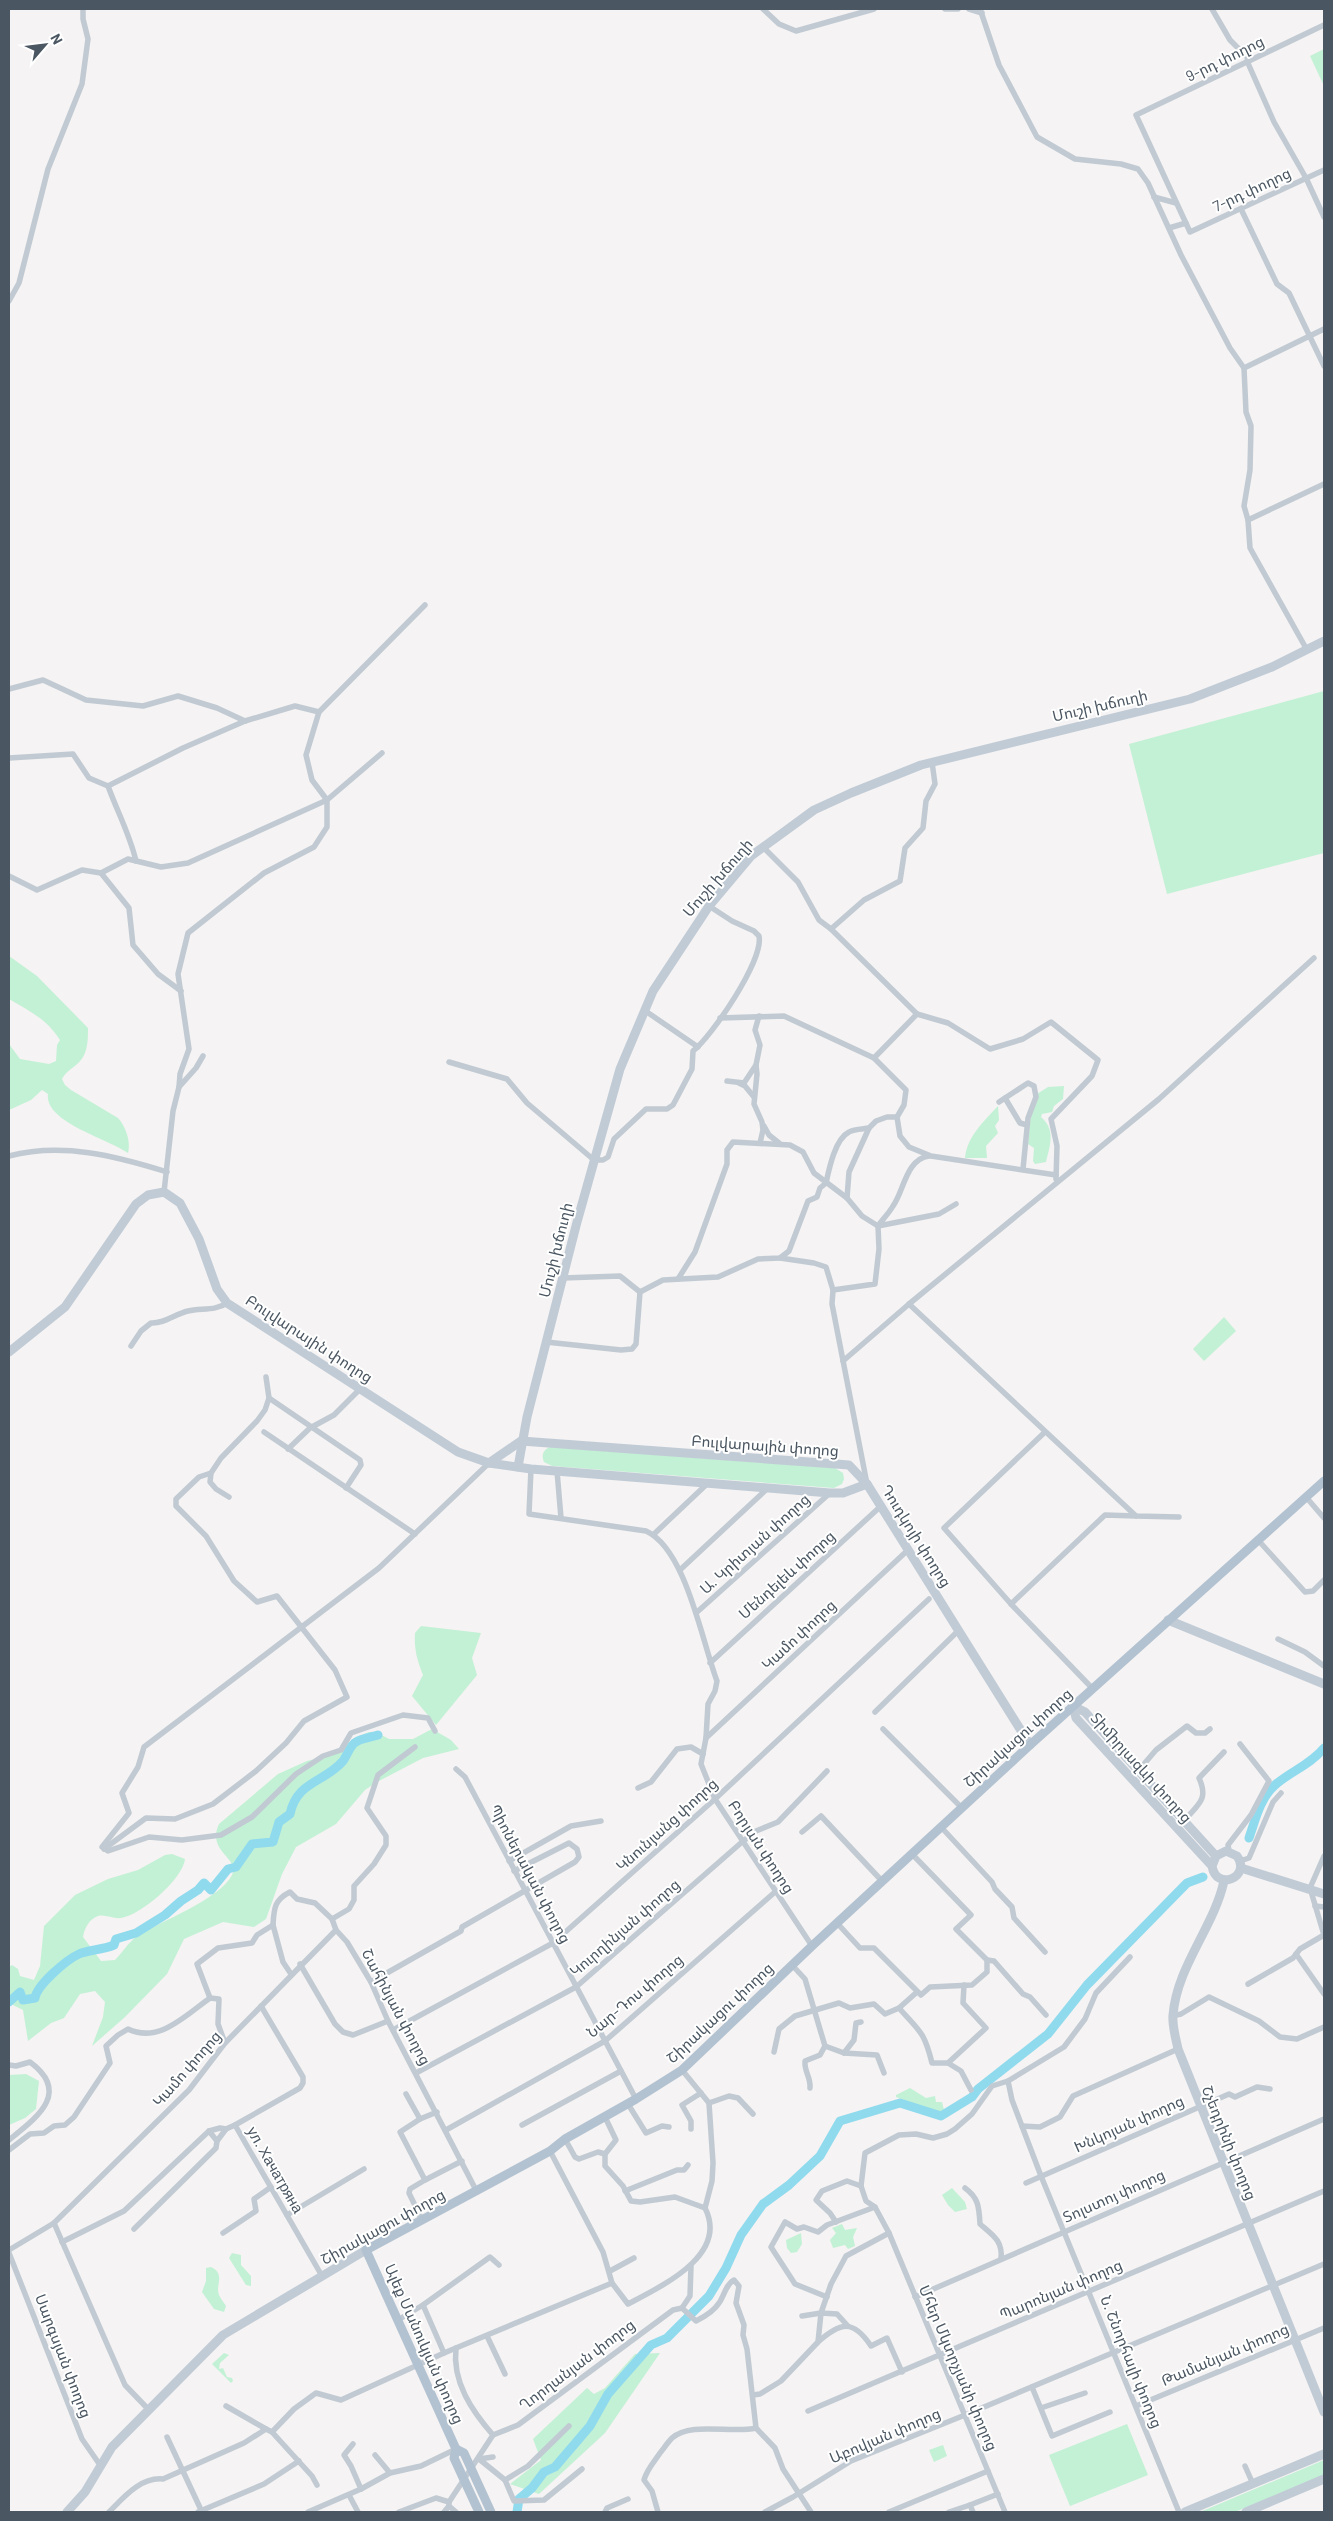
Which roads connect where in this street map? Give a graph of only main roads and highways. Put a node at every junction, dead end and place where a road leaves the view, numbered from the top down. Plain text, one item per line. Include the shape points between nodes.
1 (1324, 1480) edge
2 (366, 2250) joint
3 (456, 2449) junction
4 (479, 2512) edge
5 (490, 2512) edge

1 - 2 main road, Շիրակացու փողոց via 1092,1688 682,2070 550,2151
2 - 3 main road, Ալեք Մանուկյան փողոց
3 - 4 main road, Ալեք Մանուկյան փողոց, bridge via 454,2458
3 - 5 main road, Ալեք Մանուկյան փողոց, bridge via 464,2453

